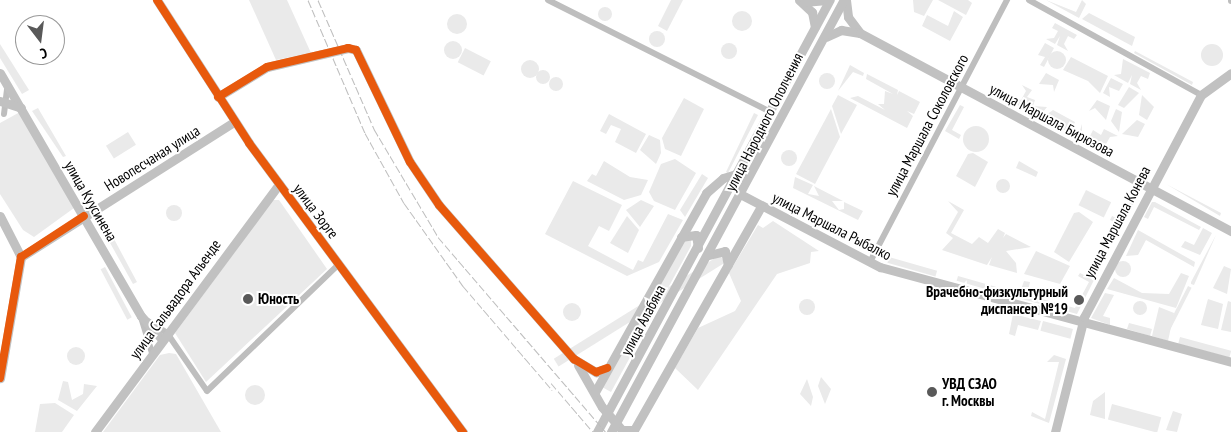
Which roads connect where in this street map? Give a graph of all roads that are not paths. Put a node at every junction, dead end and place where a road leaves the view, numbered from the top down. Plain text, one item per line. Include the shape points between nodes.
1 (157, 0) edge
2 (548, 0) edge
3 (829, 0) edge
4 (845, 0) edge
5 (1007, 0) edge
6 (1029, 0) edge
7 (801, 1) edge
8 (816, 27) junction
9 (860, 33) junction
10 (822, 40) junction
11 (1231, 73) edge
12 (2, 77) edge
13 (962, 87) junction
14 (1201, 95) junction
15 (218, 97) junction
16 (3, 101) edge
17 (24, 110) junction
18 (771, 112) junction
19 (2, 115) edge
20 (234, 122) junction
21 (738, 173) junction
22 (279, 184) junction
23 (1150, 188) junction
24 (742, 195) junction
25 (762, 206) junction
26 (0, 216) edge
27 (84, 216) junction
28 (1231, 231) edge
29 (682, 236) junction
30 (14, 237) junction
31 (34, 246) junction
32 (698, 248) junction
33 (21, 256) junction
34 (708, 258) junction
35 (870, 262) junction
36 (339, 264) junction
37 (728, 265) junction
38 (141, 316) junction
39 (1082, 322) junction
40 (165, 336) junction
41 (152, 355) junction
42 (574, 359) junction
43 (1231, 362) edge
44 (608, 368) junction
45 (0, 378) edge
46 (595, 392) junction
47 (95, 432) edge
48 (463, 432) edge
49 (597, 432) edge
50 (611, 432) edge
51 (1055, 432) edge

1 - 15 street, улица Зорге
2 - 18 street
3 - 7 street
3 - 8 street, улица Народного Ополчения
4 - 9 street via 848,17
4 - 10 street, улица Народного Ополчения
5 - 13 street, улица Маршала Соколовского
6 - 14 street
7 - 8 street via 812,12
8 - 18 street, улица Народного Ополчения
9 - 10 street, улица Маршала Бирюзова via 841,30
9 - 13 street, улица Маршала Бирюзова
10 - 24 street, улица Народного Ополчения
11 - 14 street, улица Маршала Конева
12 - 16 street
12 - 17 street, улица Куусинена
13 - 23 street, улица Маршала Бирюзова
13 - 35 street, улица Маршала Соколовского
14 - 23 street, улица Маршала Конева
15 - 20 street, улица Зорге
15 - 42 street via 268,67 348,48 356,50 422,181 484,261
16 - 17 street
16 - 19 street
17 - 19 street
17 - 27 street, улица Куусинена
18 - 21 street, улица Народного Ополчения
20 - 22 street, улица Зорге
20 - 27 street, Новопесчаная улица
21 - 29 street via 714,185
21 - 32 street, улица Народного Ополчения
22 - 36 street, улица Зорге
22 - 40 street, улица Сальвадора Альенде
23 - 28 street, улица Маршала Бирюзова
23 - 39 street, улица Маршала Конева
24 - 25 street, улица Маршала Рыбалко
24 - 34 street, улица Народного Ополчения
25 - 35 street, улица Маршала Рыбалко
25 - 37 street
26 - 30 street
27 - 31 street, Новопесчаная улица
27 - 38 street, улица Куусинена
29 - 32 street via 696,235
29 - 44 street
30 - 31 street
30 - 33 street
31 - 33 street, Новопесчаная улица
32 - 49 street, улица Алабяна
33 - 45 street
34 - 37 street via 714,251 724,251
34 - 50 street, улица Алабяна
35 - 39 street, улица Маршала Рыбалко
36 - 40 street via 207,391
36 - 48 street, улица Зорге
37 - 46 street via 634,430 622,430
38 - 40 street, улица Куусинена
38 - 41 street
39 - 43 street, улица Маршала Рыбалко
39 - 51 street, улица Маршала Конева
40 - 41 street, улица Сальвадора Альенде
41 - 47 street, улица Сальвадора Альенде
42 - 44 street via 596,372
42 - 46 street
44 - 46 street

